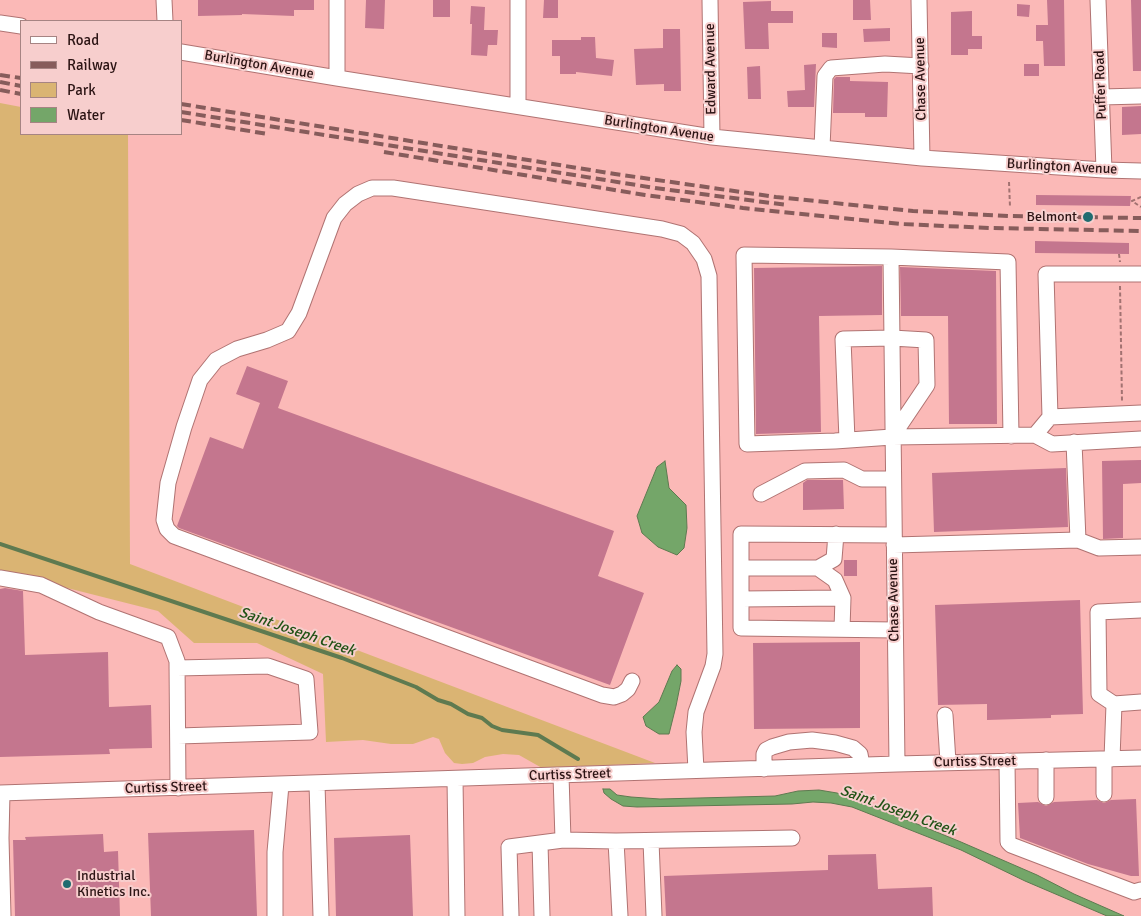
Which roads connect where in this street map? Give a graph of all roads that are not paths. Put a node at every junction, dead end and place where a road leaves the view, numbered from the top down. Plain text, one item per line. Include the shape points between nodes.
1 (164, 0) edge
2 (337, 0) edge
3 (518, 0) edge
4 (710, 0) edge
5 (919, 0) edge
6 (1098, 0) edge
7 (164, 20) edge
8 (0, 23) edge
9 (20, 26) edge
10 (182, 52) edge
11 (921, 66) junction
12 (337, 78) junction
13 (1141, 96) edge
14 (1101, 97) junction
15 (518, 106) junction
16 (712, 137) junction
17 (822, 148) junction
18 (922, 158) junction
19 (1104, 170) junction
20 (1141, 171) edge
21 (891, 257) junction
22 (1141, 274) edge
23 (892, 338) junction
24 (1141, 413) edge
25 (1050, 417) junction
26 (1035, 435) junction
27 (1011, 436) junction
28 (892, 437) junction
29 (1141, 438) edge
30 (846, 440) junction
31 (1074, 442) junction
32 (893, 479) junction
33 (761, 494) dead end
34 (836, 534) junction
35 (894, 540) junction
36 (1078, 540) junction
37 (1141, 547) edge
38 (741, 568) junction
39 (818, 568) junction
40 (0, 578) edge
41 (843, 598) junction
42 (741, 599) junction
43 (1141, 610) edge
44 (842, 629) junction
45 (895, 630) junction
46 (177, 668) junction
47 (632, 681) dead end
48 (1141, 702) edge
49 (1114, 704) junction
50 (945, 715) dead end
51 (178, 736) junction
52 (1141, 758) edge
53 (1108, 759) junction
54 (1046, 760) junction
55 (1007, 761) junction
56 (948, 762) junction
57 (897, 764) junction
58 (862, 765) junction
59 (764, 768) junction
60 (696, 770) junction
61 (561, 775) junction
62 (455, 779) junction
63 (317, 784) junction
64 (281, 785) junction
65 (178, 788) junction
66 (1, 793) edge
67 (1104, 794) dead end
68 (1046, 797) dead end
69 (792, 838) dead end
70 (563, 840) junction
71 (616, 841) junction
72 (651, 841) junction
73 (540, 843) junction
74 (1141, 890) edge
75 (3, 916) edge
76 (275, 916) edge
77 (320, 916) edge
78 (456, 916) edge
79 (510, 916) edge
80 (542, 916) edge
81 (620, 916) edge
82 (654, 916) edge

1 - 7 street
2 - 12 street
3 - 15 street
4 - 16 street, Edward Avenue
5 - 11 street, Chase Avenue
6 - 14 street, Puffer Road
8 - 9 street
10 - 12 street, Burlington Avenue
11 - 17 street via 884,64 831,68 825,76
11 - 18 street, Chase Avenue
12 - 15 street, Burlington Avenue
13 - 14 street
14 - 19 street, Puffer Road
15 - 16 street, Burlington Avenue
16 - 17 street, Burlington Avenue
17 - 18 street, Burlington Avenue
18 - 19 street, Burlington Avenue
19 - 20 street, Burlington Avenue
21 - 23 street, Chase Avenue
21 - 27 street via 1008,262
21 - 30 street via 744,255 747,444
22 - 25 street via 1046,274
23 - 28 street, Chase Avenue
23 - 28 street via 926,340 927,385
23 - 30 street via 843,339
24 - 25 street
25 - 26 street
26 - 27 street
26 - 31 street via 1052,444
27 - 28 street
28 - 30 street
28 - 32 street, Chase Avenue
29 - 31 street
31 - 36 street
32 - 33 street via 862,479 844,470 805,471
32 - 35 street, Chase Avenue
34 - 35 street
34 - 38 street via 741,534
34 - 39 street via 834,559
35 - 36 street
35 - 45 street, Chase Avenue
36 - 37 street via 1099,548
38 - 39 street
38 - 42 street
39 - 41 street via 835,580
40 - 46 street via 42,585 99,612 168,637
41 - 42 street
41 - 44 street
42 - 44 street via 741,628
43 - 49 street via 1098,612 1099,694
44 - 45 street
45 - 57 street, Chase Avenue
46 - 51 street
46 - 51 street via 268,666 306,678 310,732
47 - 60 street via 622,694 614,697 602,695 174,536 167,529 164,520 168,482 200,380 216,360 237,348 288,331 299,314 334,218 344,204 358,194 372,188 393,188 662,229 681,234 693,243 704,259 709,276 715,654 696,712
48 - 49 street
49 - 53 street
50 - 56 street
51 - 65 street
52 - 53 street, Curtiss Street
53 - 54 street, Curtiss Street
53 - 67 street
54 - 55 street, Curtiss Street
54 - 68 street
55 - 56 street, Curtiss Street
55 - 74 street via 1008,842 1011,845 1134,892
56 - 57 street, Curtiss Street
57 - 58 street, Curtiss Street
58 - 59 street, Curtiss Street
58 - 59 street via 860,754 853,748 812,740 789,742 766,750
59 - 60 street, Curtiss Street
60 - 61 street, Curtiss Street
61 - 62 street, Curtiss Street
61 - 70 street
62 - 63 street, Curtiss Street
62 - 78 street
63 - 64 street, Curtiss Street
63 - 77 street
64 - 65 street, Curtiss Street
64 - 76 street via 275,852
65 - 66 street, Curtiss Street
66 - 75 street
69 - 72 street
70 - 71 street
70 - 73 street
71 - 72 street
71 - 81 street
72 - 82 street
73 - 79 street via 509,847
73 - 80 street

